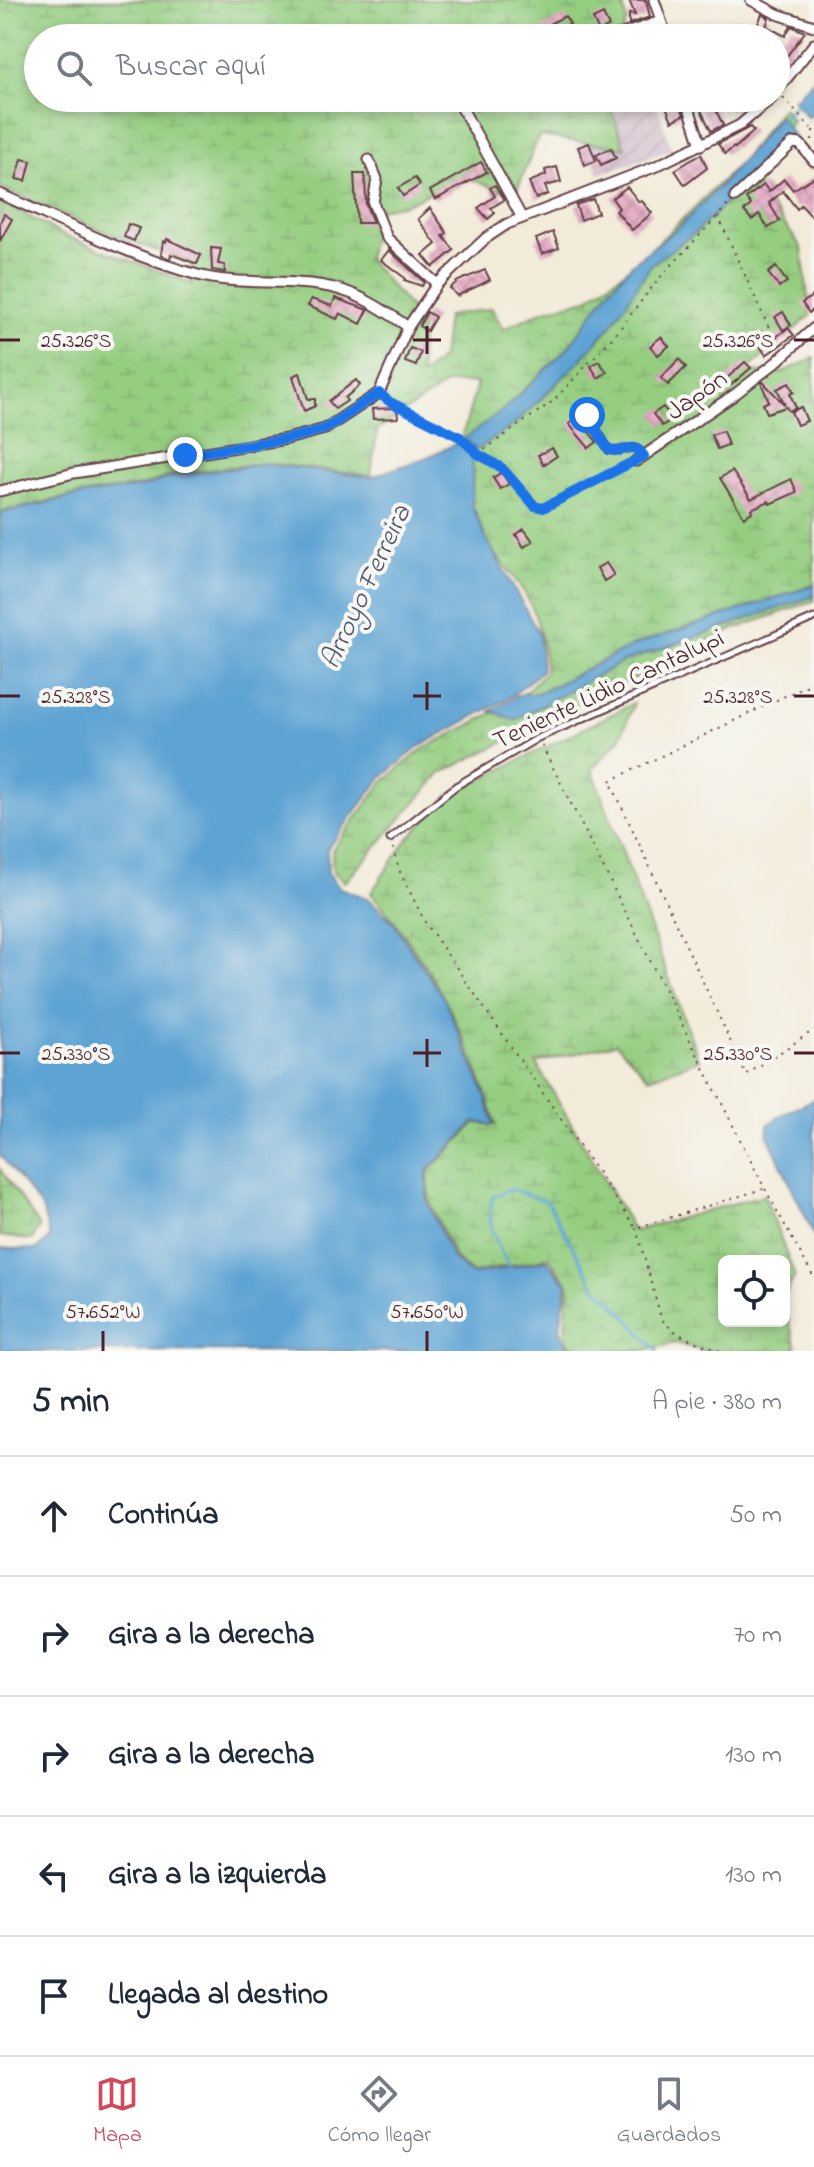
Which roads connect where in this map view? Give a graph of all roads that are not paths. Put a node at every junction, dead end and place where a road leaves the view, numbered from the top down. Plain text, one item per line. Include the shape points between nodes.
1 (654, 0) edge
2 (751, 0) edge
3 (661, 21) junction
4 (652, 24) edge
5 (662, 24) edge
6 (814, 26) edge
7 (814, 44) edge
8 (790, 74) edge
9 (464, 112) edge
10 (690, 112) edge
11 (755, 112) edge
12 (701, 145) junction
13 (813, 159) edge
14 (369, 160) dead end
15 (0, 194) edge
16 (735, 197) road end
17 (522, 218) junction
18 (437, 284) junction
19 (408, 327) junction
20 (814, 328) edge
21 (587, 415) dead end
22 (640, 459) joint
23 (0, 491) edge
24 (814, 618) edge
25 (390, 839) road end

1 - 3 street
2 - 6 street
3 - 4 street
3 - 5 street
7 - 8 street
9 - 17 street
10 - 12 street
11 - 12 street
12 - 17 street
13 - 16 street via 793,143
14 - 18 street via 377,179 373,203 387,238
15 - 19 street via 115,247 200,275 348,292
17 - 18 street via 486,238
18 - 19 street
19 - 23 street via 379,393 325,429
20 - 22 street, Japón via 734,395
21 - 22 lane via 609,450 632,446 639,449
24 - 25 lane, Teniente Lidio Cantalupi via 538,738 456,786

